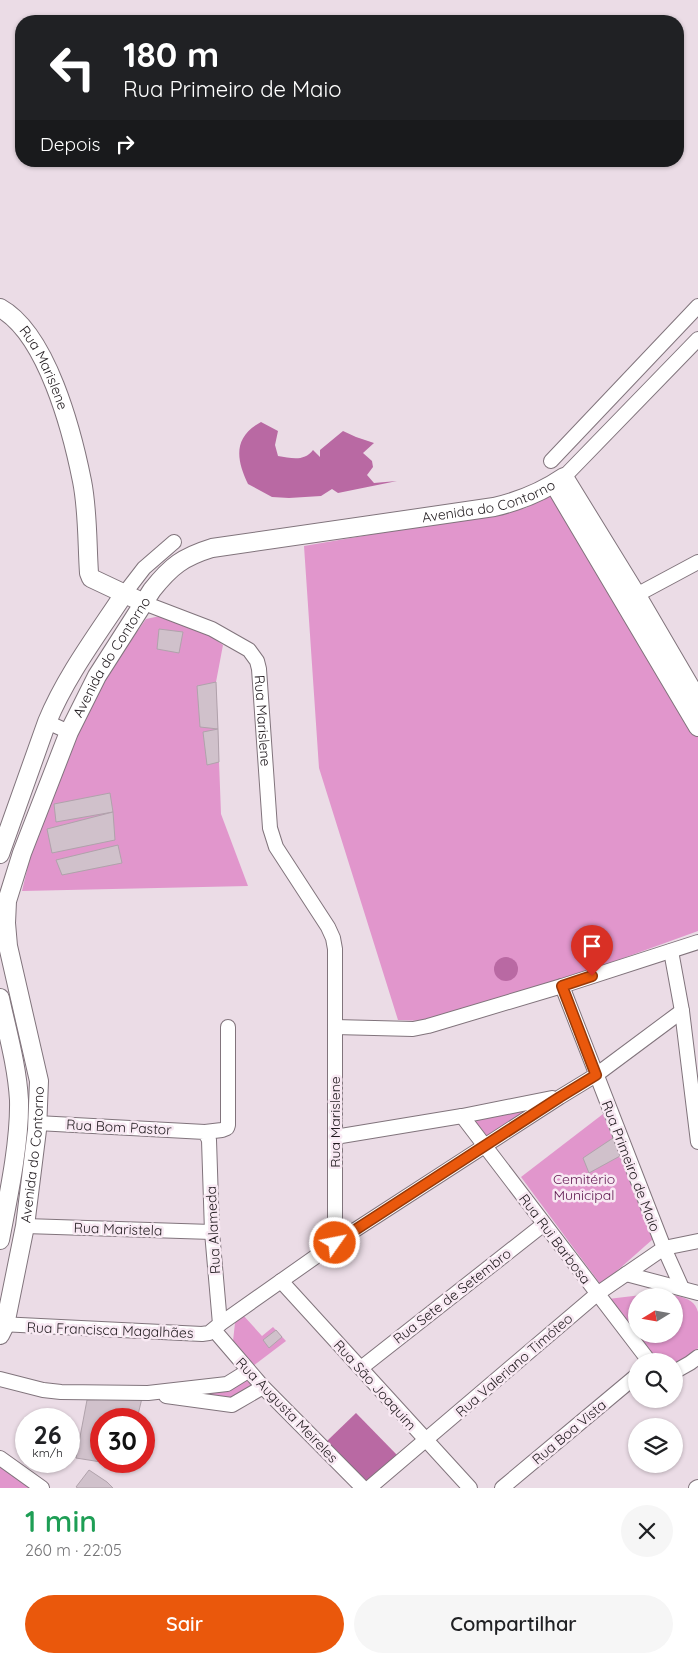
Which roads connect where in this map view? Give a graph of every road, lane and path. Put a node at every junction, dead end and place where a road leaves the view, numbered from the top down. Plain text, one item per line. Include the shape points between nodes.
1 (698, 306) edge
2 (0, 308) edge
3 (697, 341) edge
4 (551, 461) dead end
5 (559, 481) junction
6 (174, 542) dead end
7 (698, 562) edge
8 (124, 594) junction
9 (630, 598) junction
10 (144, 603) junction
11 (695, 705) edge
12 (47, 722) junction
13 (698, 727) edge
14 (69, 732) junction
15 (0, 854) edge
16 (698, 942) edge
17 (671, 951) junction
18 (562, 986) junction
19 (0, 998) edge
20 (682, 1011) junction
21 (228, 1027) dead end
22 (335, 1027) junction
23 (596, 1075) junction
24 (560, 1097) junction
25 (462, 1116) junction
26 (37, 1123) junction
27 (203, 1132) junction
28 (335, 1137) junction
29 (698, 1142) edge
30 (486, 1146) junction
31 (544, 1224) junction
32 (24, 1226) junction
33 (212, 1232) junction
34 (0, 1240) edge
35 (698, 1241) edge
36 (335, 1243) junction
37 (664, 1248) junction
38 (626, 1274) junction
39 (281, 1281) junction
40 (693, 1293) edge
41 (597, 1294) junction
42 (217, 1327) junction
43 (2, 1328) edge
44 (643, 1353) edge
45 (698, 1357) edge
46 (361, 1368) junction
47 (683, 1368) edge
48 (248, 1371) junction
49 (0, 1379) edge
50 (628, 1383) edge
51 (263, 1387) junction
52 (148, 1393) junction
53 (426, 1440) junction
54 (0, 1458) edge
55 (42, 1488) edge
56 (363, 1488) edge
57 (369, 1488) edge
58 (470, 1488) edge
59 (502, 1488) edge

1 - 4 street
2 - 8 street, Rua Marislene via 21,325 34,342 64,411 82,482 90,576
3 - 5 street, Avenida do Contorno
5 - 9 street
5 - 10 street, Avenida do Contorno via 516,502 494,507 212,548 180,561 164,575
6 - 8 street via 144,568
7 - 9 street
8 - 10 street, Rua Marislene
8 - 12 street via 66,682
9 - 11 street
10 - 14 street, Avenida do Contorno via 97,676
10 - 22 street, Rua Marislene via 212,629 249,650 257,661 270,828 276,848 333,938
11 - 13 street
12 - 14 street
12 - 15 street
14 - 26 street, Avenida do Contorno via 16,870 6,923 8,946 39,1081
16 - 17 street
17 - 18 street
17 - 20 street
18 - 22 street via 421,1028
18 - 23 street, Rua Primeiro de Maio
19 - 34 street via 16,1072 18,1100 12,1170
20 - 23 street
20 - 29 street
21 - 27 street, Rua Bom Pastor via 228,1125 222,1130
22 - 28 street, Rua Marislene
23 - 24 street
23 - 37 street, Rua Primeiro de Maio
24 - 25 street
24 - 30 street
25 - 28 street
25 - 30 street, Rua Rui Barbosa
26 - 27 street, Rua Bom Pastor
26 - 32 street, Avenida do Contorno
27 - 33 street, Rua Alameda via 209,1140
28 - 36 street, Rua Marislene
30 - 31 street, Rua Rui Barbosa
30 - 36 street
31 - 41 street, Rua Rui Barbosa
31 - 46 street, Rua Sete de Setembro
32 - 33 street, Rua Maristela
32 - 43 street, Avenida do Contorno
33 - 42 street, Rua Alameda
35 - 37 street
36 - 39 street
37 - 38 street, Rua Valeriano Timóteo
37 - 40 street, Rua Primeiro de Maio
38 - 40 street
38 - 41 street, Rua Valeriano Timóteo
39 - 42 street
39 - 46 street, Rua São Joaquim
41 - 44 street, Rua Rui Barbosa
41 - 53 street, Rua Valeriano Timóteo
42 - 43 street, Rua Francisca Magalhães via 202,1334
42 - 48 street, Rua Augusta Meireles
45 - 47 street
46 - 53 street, Rua São Joaquim
48 - 51 street, Rua Augusta Meireles
48 - 52 street via 227,1384
49 - 52 street via 61,1392
50 - 59 street, Rua Boa Vista
51 - 52 street via 232,1406
51 - 56 street, Rua Augusta Meireles
53 - 57 street, Rua Valeriano Timóteo
53 - 58 street, Rua São Joaquim
54 - 55 street

